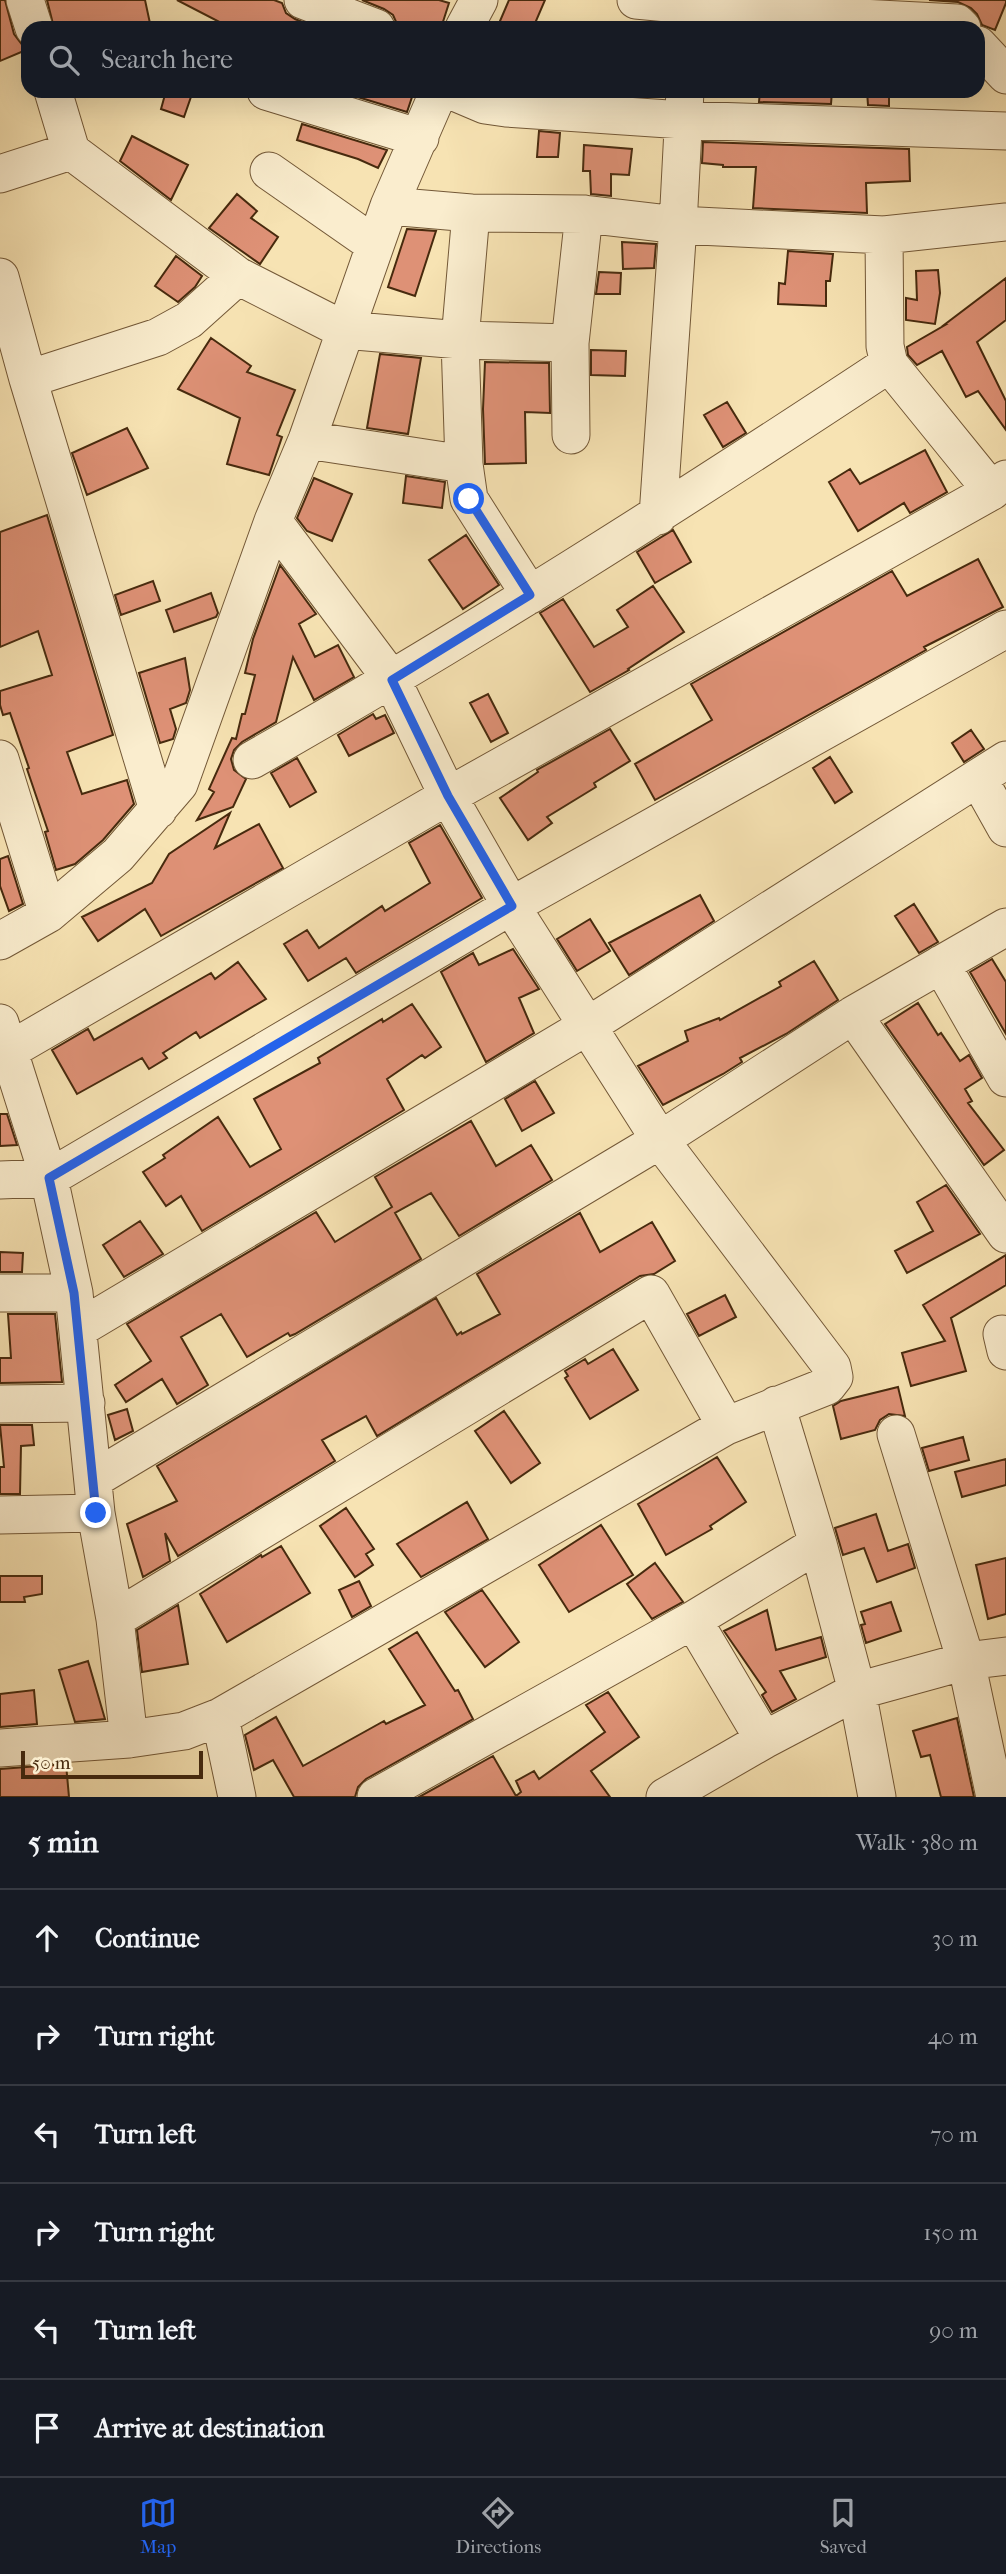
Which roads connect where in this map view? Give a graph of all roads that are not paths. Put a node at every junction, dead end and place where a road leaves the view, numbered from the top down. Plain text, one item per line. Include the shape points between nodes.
1 (25, 0) edge
2 (303, 0) edge
3 (478, 0) edge
4 (636, 0) edge
5 (785, 7) edge
6 (690, 11) edge
7 (32, 21) edge
8 (358, 21) edge
9 (468, 21) edge
10 (936, 21) edge
11 (985, 52) edge
12 (1006, 75) edge
13 (55, 98) edge
14 (289, 98) edge
15 (436, 98) edge
16 (468, 98) edge
17 (684, 106) edge
18 (1006, 131) edge
19 (420, 138) junction
20 (71, 150) junction
21 (269, 171) dead end
22 (0, 174) edge
23 (389, 206) junction
24 (471, 213) junction
25 (584, 215) junction
26 (1006, 222) edge
27 (678, 225) junction
28 (884, 236) junction
29 (375, 245) junction
30 (238, 276) junction
31 (0, 278) edge
32 (344, 330) junction
33 (460, 340) junction
34 (570, 343) junction
35 (889, 364) junction
36 (28, 379) junction
37 (571, 435) dead end
38 (307, 440) junction
39 (464, 464) junction
40 (999, 485) edge
41 (658, 516) junction
42 (273, 521) junction
43 (530, 595) junction
44 (1006, 629) edge
45 (392, 680) junction
46 (0, 759) edge
47 (252, 760) dead end
48 (992, 769) edge
49 (448, 796) junction
50 (158, 810) junction
51 (1006, 828) edge
52 (512, 906) junction
53 (48, 914) junction
54 (1006, 927) edge
55 (0, 941) edge
56 (941, 964) junction
57 (853, 1015) junction
58 (589, 1026) junction
59 (5, 1036) edge
60 (1006, 1078) edge
61 (660, 1140) junction
62 (49, 1178) junction
63 (0, 1180) edge
64 (1006, 1234) edge
65 (0, 1293) edge
66 (74, 1293) junction
67 (78, 1329) junction
68 (86, 1403) junction
69 (0, 1404) edge
70 (776, 1405) junction
71 (726, 1426) junction
72 (896, 1434) dead end
73 (95, 1496) junction
74 (0, 1514) edge
75 (818, 1544) junction
76 (115, 1619) junction
77 (693, 1620) junction
78 (1006, 1656) edge
79 (966, 1661) junction
80 (857, 1691) junction
81 (220, 1717) junction
82 (129, 1739) junction
83 (764, 1740) junction
84 (0, 1748) edge
85 (696, 1788) edge
86 (237, 1797) edge
87 (376, 1797) edge
88 (665, 1797) edge
89 (877, 1797) edge
90 (995, 1797) edge

1 - 7 street
2 - 8 street
3 - 9 street
4 - 6 street
5 - 6 street
5 - 10 street
11 - 12 street
13 - 20 street
14 - 19 street
15 - 19 street
16 - 17 street via 506,108
17 - 18 street
17 - 27 street
19 - 23 street
20 - 22 street
20 - 30 street
21 - 29 street
23 - 24 street
23 - 29 street
24 - 25 street
24 - 33 street
25 - 27 street
25 - 34 street
26 - 28 street
27 - 28 street
27 - 41 street
28 - 35 street
29 - 32 street
30 - 32 street
30 - 36 street via 189,320 158,337
31 - 36 street
32 - 33 street
32 - 38 street
33 - 34 street
33 - 39 street
34 - 37 street
35 - 40 street
35 - 41 street
36 - 50 street
38 - 39 street
38 - 42 street
39 - 43 street via 469,499
40 - 49 street
41 - 43 street
42 - 45 street
42 - 50 street via 179,783
43 - 45 street
44 - 52 street
45 - 47 street
45 - 49 street
46 - 53 street
48 - 51 street
48 - 58 street
49 - 52 street
49 - 59 street
50 - 53 street via 118,855
52 - 58 street
52 - 62 street
53 - 55 street
54 - 56 street
56 - 57 street
56 - 60 street
57 - 61 street
57 - 64 street
58 - 61 street
58 - 67 street
59 - 62 street
61 - 70 street via 832,1367 834,1377 827,1386
61 - 73 street
62 - 63 street
62 - 66 street
65 - 66 street
66 - 67 street
67 - 68 street
68 - 69 street
68 - 73 street
70 - 71 street
70 - 75 street
71 - 76 street via 651,1294
71 - 81 street
72 - 79 street
73 - 74 street
73 - 76 street
75 - 77 street
75 - 80 street
76 - 82 street
77 - 83 street
77 - 87 street
78 - 79 street
79 - 80 street
79 - 90 street
80 - 83 street
80 - 89 street
81 - 82 street via 184,1731
81 - 86 street
82 - 84 street
83 - 85 street
85 - 88 street

